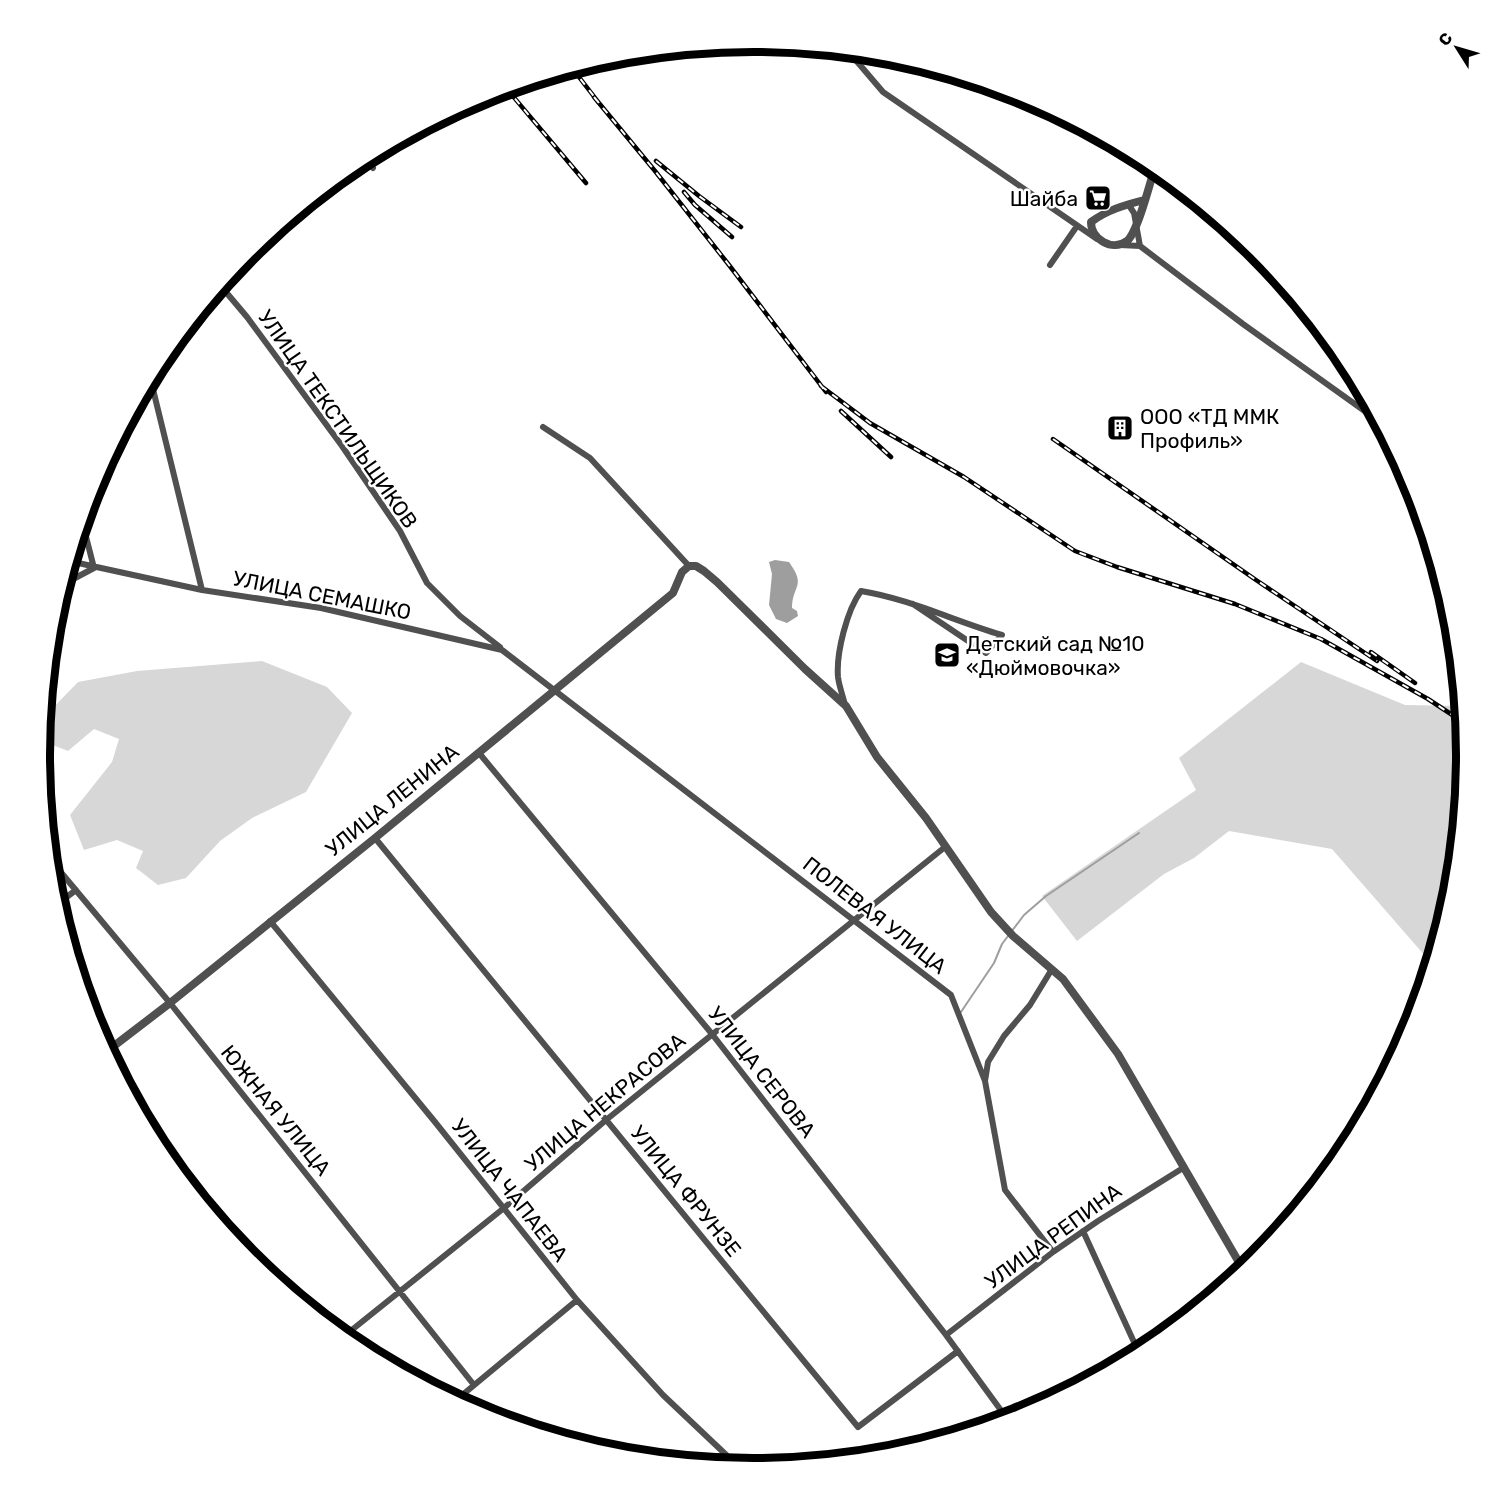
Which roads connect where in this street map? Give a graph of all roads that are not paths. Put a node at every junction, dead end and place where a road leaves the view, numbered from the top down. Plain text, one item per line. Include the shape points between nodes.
1 (856, 60) edge
2 (370, 165) edge
3 (373, 168) dead end
4 (1152, 176) edge
5 (1144, 200) junction
6 (1128, 204) junction
7 (1090, 222) junction
8 (1136, 225) junction
9 (1078, 227) junction
10 (1097, 239) junction
11 (1120, 245) junction
12 (1140, 246) junction
13 (1050, 265) dead end
14 (225, 290) edge
15 (153, 389) edge
16 (1365, 412) edge
17 (543, 428) dead end
18 (85, 534) edge
19 (76, 563) edge
20 (689, 566) junction
21 (94, 568) junction
22 (71, 580) edge
23 (202, 590) junction
24 (913, 604) junction
25 (502, 650) junction
26 (555, 691) junction
27 (846, 706) junction
28 (479, 753) junction
29 (375, 838) junction
30 (945, 847) junction
31 (60, 871) edge
32 (76, 890) junction
33 (64, 899) edge
34 (854, 919) junction
35 (270, 921) junction
36 (1053, 969) junction
37 (170, 1003) junction
38 (712, 1034) junction
39 (113, 1047) edge
40 (985, 1081) junction
41 (606, 1120) junction
42 (1183, 1168) junction
43 (504, 1209) junction
44 (1083, 1231) junction
45 (1049, 1255) junction
46 (1239, 1262) edge
47 (399, 1291) junction
48 (577, 1300) junction
49 (350, 1331) edge
50 (946, 1335) junction
51 (1135, 1345) edge
52 (958, 1351) junction
53 (474, 1385) junction
54 (462, 1395) edge
55 (1002, 1412) edge
56 (727, 1457) edge

1 - 9 street via 883,92
2 - 3 street
4 - 5 street
5 - 6 street
5 - 8 street
6 - 7 street
6 - 8 street
7 - 9 street
7 - 10 street
8 - 11 street via 1128,240
8 - 12 street
9 - 10 street
9 - 13 street
10 - 11 street
11 - 12 street
12 - 16 street
14 - 25 street, УЛИЦА ТЕКСТИЛЬЩИКОВ via 342,446 400,531 427,584
15 - 23 street
17 - 20 street via 590,458
18 - 21 street
19 - 21 street, УЛИЦА СЕМАШКО
20 - 26 street, УЛИЦА ЛЕНИНА via 682,572 674,593
20 - 27 street via 696,566 717,582
21 - 22 street
21 - 23 street, УЛИЦА СЕМАШКО
23 - 25 street, УЛИЦА СЕМАШКО via 321,608
24 - 24 street via 969,625 1002,635 986,653
24 - 27 street via 861,591 853,602 838,659 838,678
25 - 26 street, УЛИЦА СЕМАШКО
26 - 28 street, УЛИЦА ЛЕНИНА
26 - 34 street, ПОЛЕВАЯ УЛИЦА
27 - 30 street via 877,757
28 - 29 street, УЛИЦА ЛЕНИНА
28 - 38 street, УЛИЦА СЕРОВА
29 - 35 street, УЛИЦА ЛЕНИНА
29 - 41 street, УЛИЦА ФРУНЗЕ
30 - 34 street, УЛИЦА НЕКРАСОВА
30 - 36 street via 991,912
31 - 32 street, ЮЖНАЯ УЛИЦА
32 - 33 street
32 - 37 street, ЮЖНАЯ УЛИЦА
34 - 38 street, УЛИЦА НЕКРАСОВА
34 - 40 street, ПОЛЕВАЯ УЛИЦА via 951,995
35 - 37 street, УЛИЦА ЛЕНИНА
35 - 43 street, УЛИЦА ЧАПАЕВА
36 - 40 street via 988,1062
36 - 42 street via 1118,1054
37 - 39 street, УЛИЦА ЛЕНИНА
37 - 47 street, ЮЖНАЯ УЛИЦА
38 - 41 street, УЛИЦА НЕКРАСОВА
38 - 50 street, УЛИЦА СЕРОВА
40 - 45 street, ПОЛЕВАЯ УЛИЦА via 1005,1190
41 - 43 street, УЛИЦА НЕКРАСОВА
41 - 52 street, УЛИЦА ФРУНЗЕ via 858,1427
42 - 44 street, УЛИЦА РЕПИНА
42 - 46 street
43 - 47 street, УЛИЦА НЕКРАСОВА
43 - 48 street, УЛИЦА ЧАПАЕВА
44 - 45 street, УЛИЦА РЕПИНА
44 - 51 street
45 - 50 street, УЛИЦА РЕПИНА
47 - 49 street, УЛИЦА НЕКРАСОВА
47 - 53 street, ЮЖНАЯ УЛИЦА
48 - 53 street
48 - 56 street, УЛИЦА ЧАПАЕВА via 663,1395
50 - 52 street, УЛИЦА СЕРОВА
52 - 55 street, УЛИЦА СЕРОВА
53 - 54 street

